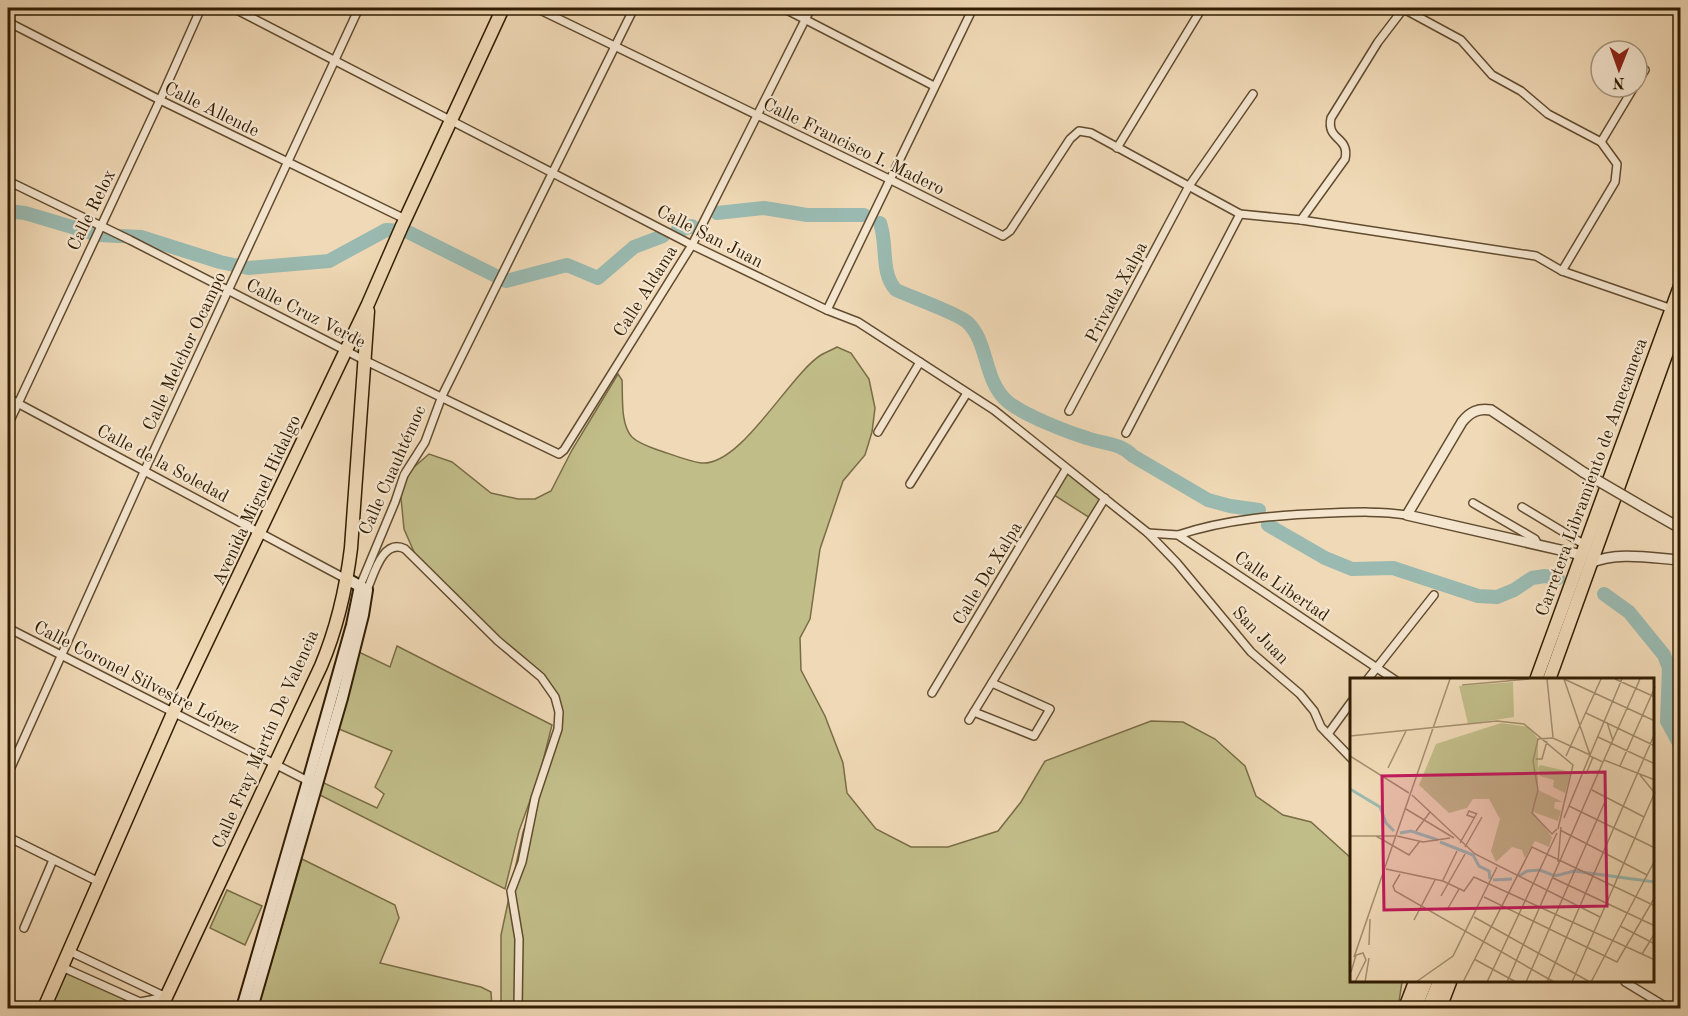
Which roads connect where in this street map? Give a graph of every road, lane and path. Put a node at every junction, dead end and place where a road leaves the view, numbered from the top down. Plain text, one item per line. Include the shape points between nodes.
1 (201, 8) edge
2 (233, 8) edge
3 (359, 8) edge
4 (503, 8) edge
5 (536, 8) edge
6 (634, 8) edge
7 (783, 8) edge
8 (811, 8) edge
9 (973, 8) edge
10 (1202, 8) edge
11 (1403, 8) edge
12 (805, 18) junction
13 (8, 22) edge
14 (615, 46) junction
15 (334, 60) junction
16 (934, 86) junction
17 (1253, 94) dead end
18 (1627, 99) edge
19 (160, 100) junction
20 (758, 115) junction
21 (451, 121) junction
22 (1601, 142) junction
23 (1117, 148) junction
24 (287, 163) junction
25 (552, 172) junction
26 (889, 178) junction
27 (8, 181) edge
28 (1189, 186) junction
29 (1240, 214) junction
30 (1301, 220) junction
31 (404, 222) junction
32 (98, 230) junction
33 (692, 245) junction
34 (1562, 271) junction
35 (1680, 286) edge
36 (228, 290) junction
37 (368, 304) junction
38 (826, 310) junction
39 (1676, 313) edge
40 (346, 351) junction
41 (366, 361) junction
42 (920, 362) junction
43 (967, 393) junction
44 (442, 396) junction
45 (8, 398) edge
46 (17, 403) junction
47 (1069, 411) dead end
48 (8, 425) edge
49 (878, 432) dead end
50 (1126, 433) dead end
51 (559, 454) joint
52 (1066, 469) junction
53 (144, 472) junction
54 (910, 484) dead end
55 (1105, 498) junction
56 (1473, 503) dead end
57 (1522, 507) dead end
58 (1407, 515) junction
59 (1680, 528) edge
60 (1148, 533) junction
61 (260, 534) junction
62 (1178, 535) junction
63 (1538, 545) junction
64 (1586, 554) junction
65 (1680, 560) edge
66 (347, 579) junction
67 (364, 588) junction
68 (1434, 595) dead end
69 (8, 628) edge
70 (61, 655) junction
71 (1377, 667) junction
72 (1369, 678) edge
73 (1392, 678) edge
74 (1537, 678) edge
75 (1550, 678) edge
76 (992, 683) junction
77 (932, 693) dead end
78 (1350, 704) edge
79 (974, 712) junction
80 (173, 713) junction
81 (969, 720) dead end
82 (1328, 734) junction
83 (1350, 757) edge
84 (275, 765) junction
85 (8, 774) edge
86 (313, 783) junction
87 (8, 837) edge
88 (53, 860) junction
89 (99, 882) junction
90 (24, 928) dead end
91 (267, 940) junction
92 (69, 951) junction
93 (62, 967) junction
94 (1414, 983) edge
95 (1425, 983) edge
96 (1438, 983) edge
97 (1449, 983) edge
98 (1628, 983) edge
99 (163, 1003) edge
100 (139, 1005) edge
101 (44, 1008) edge
102 (242, 1008) edge
103 (252, 1008) edge
104 (518, 1008) edge
105 (1405, 1008) edge
106 (1415, 1008) edge
107 (1428, 1008) edge
108 (1440, 1008) edge
109 (1668, 1008) edge

1 - 19 street, Calle Relox
2 - 15 street, Calle San Juan
3 - 15 street, Calle Melchor Ocampo
4 - 21 main road, Avenida Miguel Hidalgo
5 - 14 street, Calle Francisco I. Madero
6 - 14 street, Calle Cuauhtémoc
7 - 12 street
8 - 12 street, Calle Aldama
9 - 16 street
10 - 23 street
11 - 22 street via 1461,40 1492,75 1521,91 1548,114
11 - 30 street via 1331,118 1329,126 1344,144 1345,159
12 - 16 street
12 - 20 street, Calle Aldama
13 - 19 street, Calle Allende
14 - 20 street, Calle Francisco I. Madero
14 - 25 street, Calle Cuauhtémoc
15 - 21 street, Calle San Juan
15 - 24 street, Calle Melchor Ocampo
16 - 26 street
17 - 28 street, Privada Xalpa
18 - 22 street
19 - 24 street, Calle Allende
19 - 32 street, Calle Relox
20 - 26 street, Calle Francisco I. Madero
20 - 33 street, Calle Aldama
21 - 25 street, Calle San Juan
21 - 31 main road, Avenida Miguel Hidalgo
22 - 34 street via 1617,164 1616,182
23 - 26 street, Calle Francisco I. Madero via 1091,133 1079,131 1005,236
23 - 28 street
24 - 31 street, Calle Allende
24 - 36 street, Calle Melchor Ocampo
25 - 33 street, Calle San Juan
25 - 44 street, Calle Cuauhtémoc
26 - 38 street
27 - 32 street, Calle Cruz Verde
28 - 29 street
28 - 47 street, Privada Xalpa
29 - 30 street
29 - 50 street
30 - 34 street via 1536,256
31 - 37 main road, Avenida Miguel Hidalgo
32 - 36 street, Calle Cruz Verde via 110,231
32 - 46 street, Calle Relox
33 - 38 street, Calle San Juan
33 - 51 street, Calle Aldama
34 - 39 street
35 - 39 main road, Carretera Libramiento de Amecameca
36 - 40 street, Calle Cruz Verde
36 - 53 street, Calle Melchor Ocampo
37 - 40 main road, Avenida Miguel Hidalgo
37 - 41 main road, Calle Fray Martín De Valencia
38 - 42 street, Calle San Juan via 858,322
39 - 64 main road, Carretera Libramiento de Amecameca
39 - 64 main road, Carretera Libramiento de Amecameca
40 - 41 street, Calle Cruz Verde
40 - 61 main road, Avenida Miguel Hidalgo
41 - 44 street, Calle Cruz Verde
41 - 66 main road, Calle Fray Martín De Valencia
42 - 43 street, Calle San Juan
42 - 49 street
43 - 52 street, Calle San Juan
43 - 54 street
44 - 51 street, Calle Cruz Verde
44 - 67 street, Calle Cuauhtémoc via 425,442 404,475
45 - 46 street, Calle de la Soledad
46 - 48 street, Calle Relox
46 - 53 street, Calle de la Soledad
52 - 55 street, Calle San Juan
52 - 77 street, Calle De Xalpa
53 - 61 street, Calle de la Soledad
53 - 70 street, Calle Melchor Ocampo
55 - 60 street, Calle San Juan
55 - 76 street
56 - 63 street via 1535,539
57 - 64 street
58 - 59 street, bridge via 1462,422 1480,409 1491,410 1583,472
58 - 62 street via 1382,511 1307,514 1221,523
58 - 63 street
60 - 62 street, Calle Libertad
60 - 82 street, San Juan via 1251,652 1300,694
61 - 66 street, Calle de la Soledad
61 - 80 main road, Avenida Miguel Hidalgo
62 - 71 street, Calle Libertad
63 - 64 street
64 - 65 street
64 - 74 main road, Carretera Libramiento de Amecameca
64 - 75 main road, Carretera Libramiento de Amecameca
66 - 67 main road, Calle de la Soledad
66 - 84 main road, Calle Fray Martín De Valencia via 330,644
67 - 86 main road, Calle Cuauhtémoc via 361,625
67 - 104 street, Calle Cuauhtémoc via 386,551 394,546 405,549 490,634 541,677 555,697 558,729 511,891 519,939
68 - 71 street
69 - 70 street, Calle Coronel Silvestre López
70 - 80 street, Calle Coronel Silvestre López
70 - 85 street, Calle Melchor Ocampo
71 - 72 street
71 - 73 street, Calle Libertad
76 - 79 street
76 - 79 street via 1050,709 1034,736
78 - 82 street
79 - 81 street
80 - 84 street, Calle Coronel Silvestre López
80 - 89 main road, Avenida Miguel Hidalgo
82 - 83 street, San Juan
84 - 86 street, Calle Coronel Silvestre López
84 - 99 main road, Calle Fray Martín De Valencia
86 - 91 main road, Calle Cuauhtémoc
87 - 88 street
88 - 89 street
88 - 90 street
89 - 92 main road, Avenida Miguel Hidalgo
91 - 102 main road, Calle Cuauhtémoc
91 - 103 main road, Calle Cuauhtémoc
92 - 93 main road, Avenida Miguel Hidalgo
92 - 99 street
93 - 100 street
93 - 101 main road, Avenida Miguel Hidalgo
94 - 105 main road
95 - 106 main road
96 - 107 main road
97 - 108 main road
98 - 109 street
99 - 100 street

